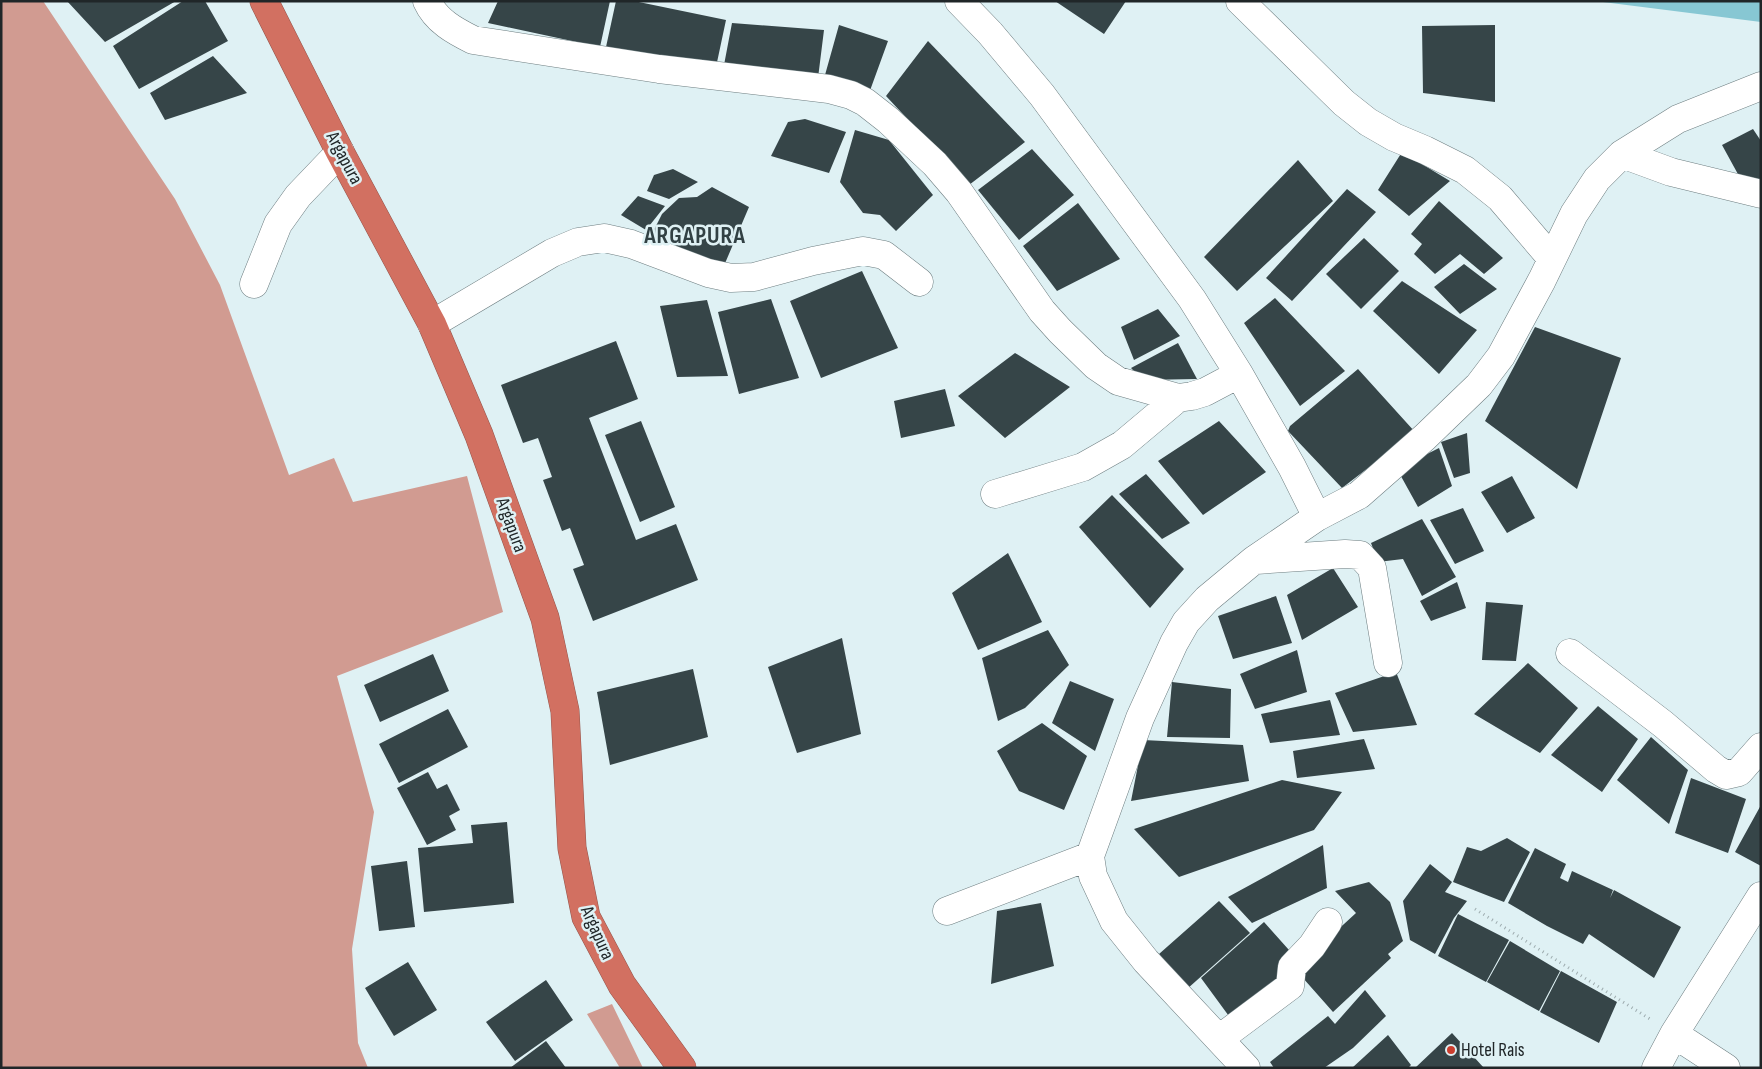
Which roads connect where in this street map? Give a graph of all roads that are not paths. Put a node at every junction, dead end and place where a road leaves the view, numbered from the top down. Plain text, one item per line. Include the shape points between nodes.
1 (264, 1) edge
2 (427, 1) edge
3 (959, 1) edge
4 (1240, 1) edge
5 (1761, 86) edge
6 (340, 152) junction
7 (1622, 154) junction
8 (1761, 194) edge
9 (1552, 259) junction
10 (919, 282) dead end
11 (254, 284) dead end
12 (432, 324) junction
13 (1239, 374) junction
14 (1178, 398) junction
15 (995, 494) dead end
16 (1317, 517) junction
17 (1254, 560) junction
18 (1570, 653) dead end
19 (1388, 663) dead end
20 (1761, 747) edge
21 (1090, 856) junction
22 (1761, 896) edge
23 (946, 911) dead end
24 (1328, 922) dead end
25 (1674, 1034) junction
26 (1219, 1038) junction
27 (682, 1068) edge
28 (1246, 1068) edge
29 (1656, 1068) edge
30 (1726, 1068) edge

1 - 6 highway, Argapura
2 - 14 street via 439,19 473,40 851,94 888,120 935,164 959,192 1042,311 1096,366 1118,381
3 - 13 street via 990,32 1042,95 1192,299
4 - 9 street via 1362,117 1394,137 1465,170 1500,198
5 - 7 street via 1678,119
6 - 11 street via 298,196 278,224
6 - 12 highway, Argapura
7 - 8 street via 1671,172
7 - 9 street via 1597,178 1574,214
9 - 16 street via 1501,356 1479,385 1359,495
10 - 12 street via 884,254 863,251 754,277 731,278 604,238 578,242 552,253
12 - 27 highway, Argapura via 479,435 544,618 565,711 572,848 586,917 622,985
13 - 14 street via 1205,392
13 - 16 street
14 - 15 street via 1122,445 1083,467
16 - 17 street
17 - 19 street via 1360,555 1372,568
17 - 21 street via 1207,599 1186,622 1174,643 1140,718
18 - 20 street via 1726,775 1739,772
21 - 23 street
21 - 26 street via 1093,876 1114,921 1146,961
22 - 25 street
24 - 26 street via 1292,967 1290,986
25 - 29 street
25 - 30 street
26 - 28 street

